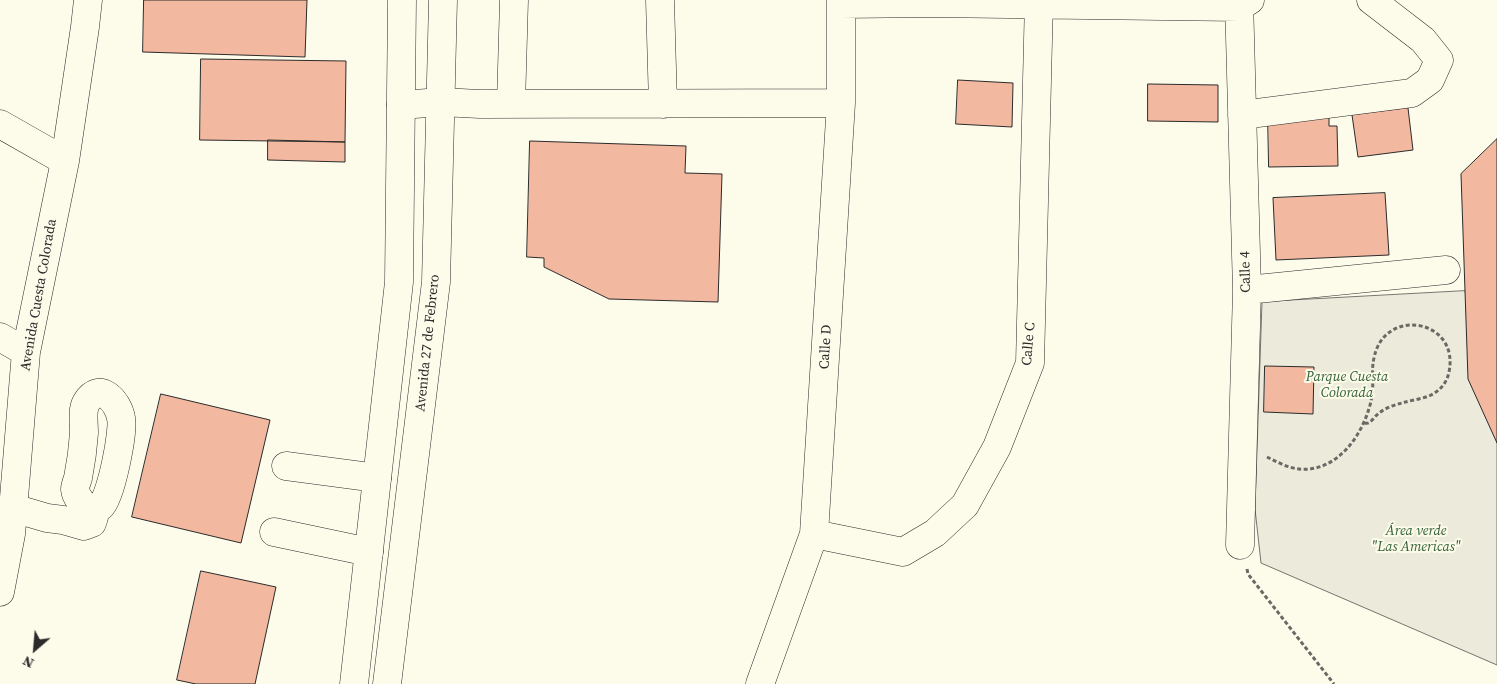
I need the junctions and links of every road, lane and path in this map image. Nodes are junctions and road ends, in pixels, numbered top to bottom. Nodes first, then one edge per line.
1 (88, 0) edge
2 (402, 0) edge
3 (443, 0) edge
4 (514, 0) edge
5 (660, 0) edge
6 (1371, 0) edge
7 (841, 2) edge
8 (1039, 2) edge
9 (1243, 2) edge
10 (441, 102) junction
11 (841, 103) junction
12 (511, 104) junction
13 (663, 104) junction
14 (401, 106) junction
15 (1242, 115) junction
16 (0, 124) edge
17 (65, 161) junction
18 (1446, 270) dead end
19 (1247, 290) junction
20 (0, 337) edge
21 (26, 352) junction
22 (1363, 423) junction
23 (1243, 443) junction
24 (286, 466) dead end
25 (377, 478) junction
26 (90, 510) dead end
27 (8, 523) edge
28 (274, 532) dead end
29 (814, 534) junction
30 (1240, 545) joint
31 (369, 552) junction
32 (0, 592) edge
33 (354, 684) edge
34 (387, 684) edge
35 (760, 684) edge
36 (1334, 684) edge

1 - 17 street, Avenida Cuesta Colorada
2 - 14 street
3 - 10 street, Avenida 27 de Febrero
4 - 12 street
5 - 13 street
6 - 15 street
7 - 8 street
7 - 11 street, Calle D
8 - 9 street
8 - 29 street, Calle C
9 - 15 street, Calle 4
10 - 12 street
10 - 14 street
10 - 34 street, Avenida 27 de Febrero
11 - 13 street
11 - 29 street, Calle D
12 - 13 street
14 - 25 street
15 - 19 street, Calle 4
16 - 17 street
17 - 21 street, Avenida Cuesta Colorada
18 - 19 street
19 - 23 street, Calle 4
20 - 21 street
21 - 27 street, Avenida Cuesta Colorada
22 - 22 path
22 - 23 path
23 - 30 street, Calle 4
24 - 25 street
25 - 31 street
26 - 27 street
27 - 32 street, Avenida Cuesta Colorada
28 - 31 street
29 - 35 street, Calle D
30 - 36 path
31 - 33 street

